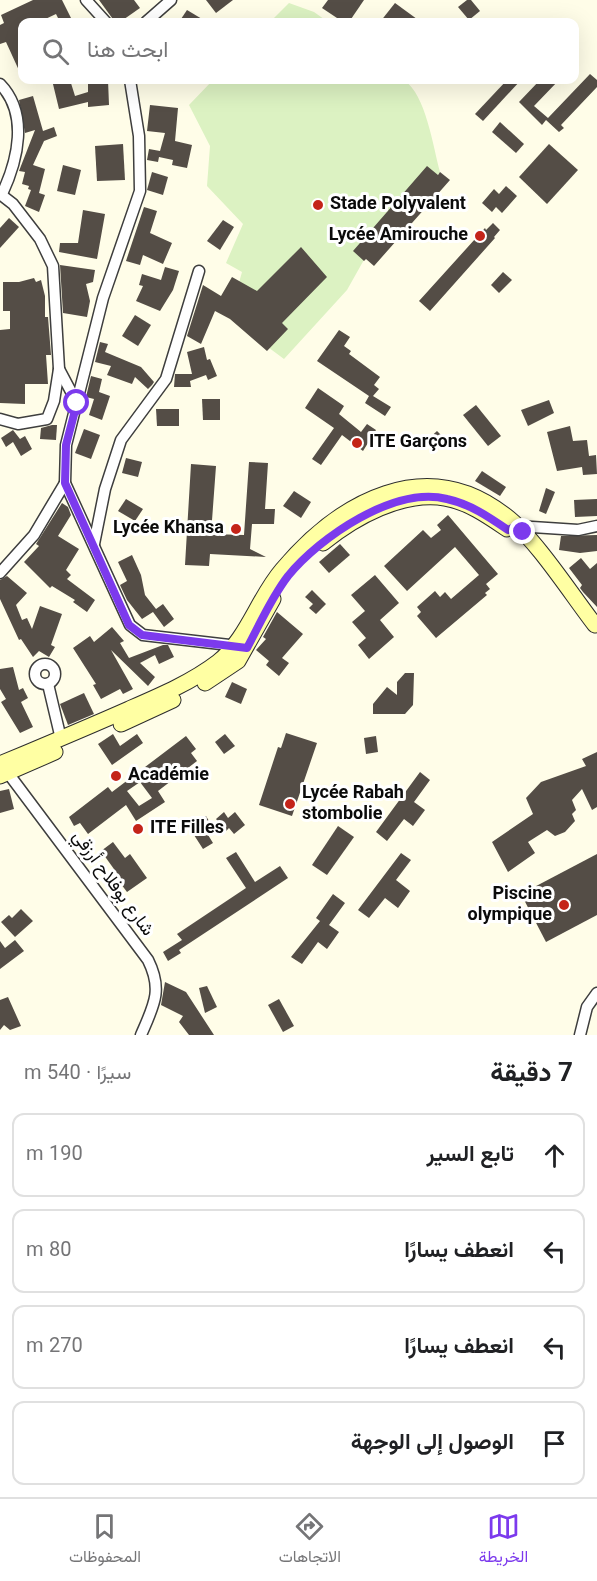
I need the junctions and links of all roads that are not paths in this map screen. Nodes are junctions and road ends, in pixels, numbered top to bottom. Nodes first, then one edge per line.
1 (86, 0) edge
2 (171, 0) edge
3 (102, 18) edge
4 (151, 18) edge
5 (0, 84) edge
6 (131, 84) edge
7 (1, 194) edge
8 (199, 271) dead end
9 (58, 369) junction
10 (77, 403) junction
11 (0, 419) edge
12 (65, 483) junction
13 (597, 526) edge
14 (512, 528) junction
15 (94, 546) junction
16 (0, 573) edge
17 (596, 626) edge
18 (241, 646) junction
19 (48, 684) dead end
20 (61, 739) junction
21 (2, 769) edge
22 (597, 993) edge
23 (141, 1035) edge
24 (580, 1035) edge

1 - 3 street
2 - 4 street
5 - 7 street
6 - 10 street
7 - 9 street
8 - 15 street
9 - 10 street
9 - 11 street
10 - 12 street
12 - 15 street
12 - 16 street
13 - 14 street
14 - 17 main road
14 - 18 main road
15 - 18 street
18 - 20 main road
18 - 21 main road
19 - 20 street
20 - 21 main road
21 - 23 street, شارع بوفلاح أرزقي
22 - 24 street

